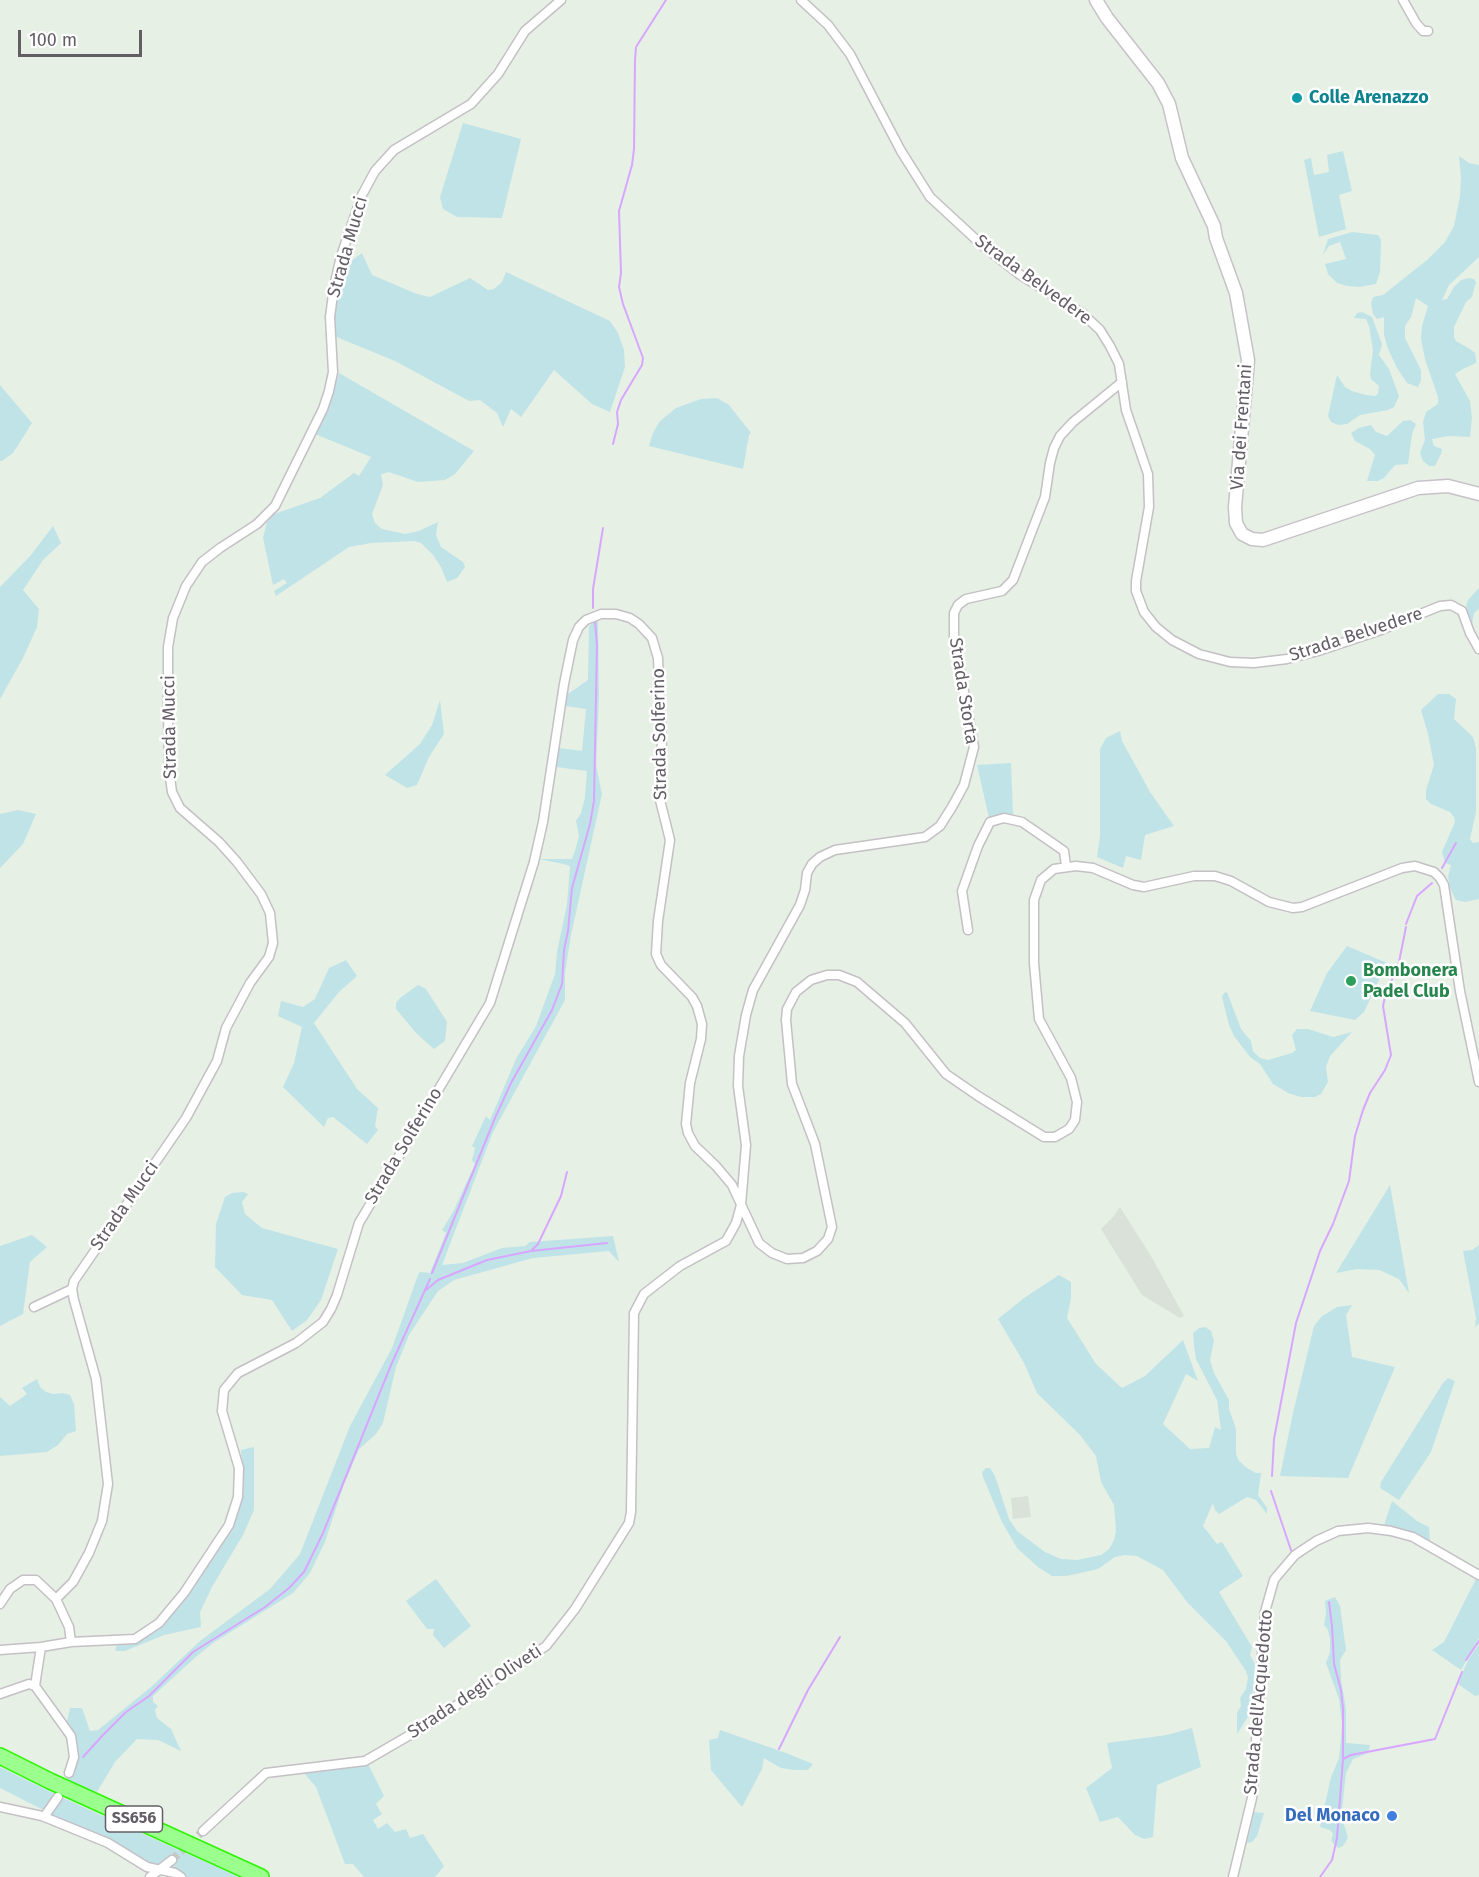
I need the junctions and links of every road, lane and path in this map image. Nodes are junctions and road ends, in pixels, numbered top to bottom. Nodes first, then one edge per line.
1 (561, 0) edge
2 (801, 0) edge
3 (1096, 0) edge
4 (1403, 0) edge
5 (1428, 31) dead end
6 (1122, 382) junction
7 (1479, 494) edge
8 (1479, 649) edge
9 (1066, 866) junction
10 (968, 930) dead end
11 (1479, 1082) edge
12 (741, 1205) junction
13 (72, 1288) junction
14 (34, 1307) dead end
15 (1479, 1575) edge
16 (56, 1599) junction
17 (0, 1604) edge
18 (71, 1642) junction
19 (41, 1647) junction
20 (0, 1650) edge
21 (35, 1686) junction
22 (0, 1694) edge
23 (0, 1756) edge
24 (69, 1773) dead end
25 (58, 1797) dead end
26 (0, 1807) edge
27 (44, 1818) junction
28 (203, 1831) tunnel mouth
29 (172, 1860) tunnel mouth
30 (160, 1870) junction
31 (150, 1877) edge
32 (181, 1877) edge
33 (261, 1877) edge
34 (1233, 1877) edge

1 - 13 street, Strada Mucci
2 - 6 street, Strada Belvedere
3 - 7 main road, Via dei Frentani
4 - 5 street
6 - 8 street, Strada Belvedere
6 - 12 street, Strada Storta
9 - 10 street
9 - 11 street
9 - 12 street, Strada Solferino
12 - 18 street, Strada Solferino
12 - 28 street, Strada degli Oliveti
13 - 14 street
13 - 16 street
15 - 34 street, Strada dell'Acquedotto
16 - 17 street
16 - 18 street
18 - 19 street, Strada Solferino
19 - 20 street, Strada Solferino
19 - 21 street
21 - 22 street
21 - 24 street
23 - 33 highway, SS656
25 - 27 street
26 - 27 street
27 - 30 street
29 - 30 street
30 - 31 street
30 - 32 street

